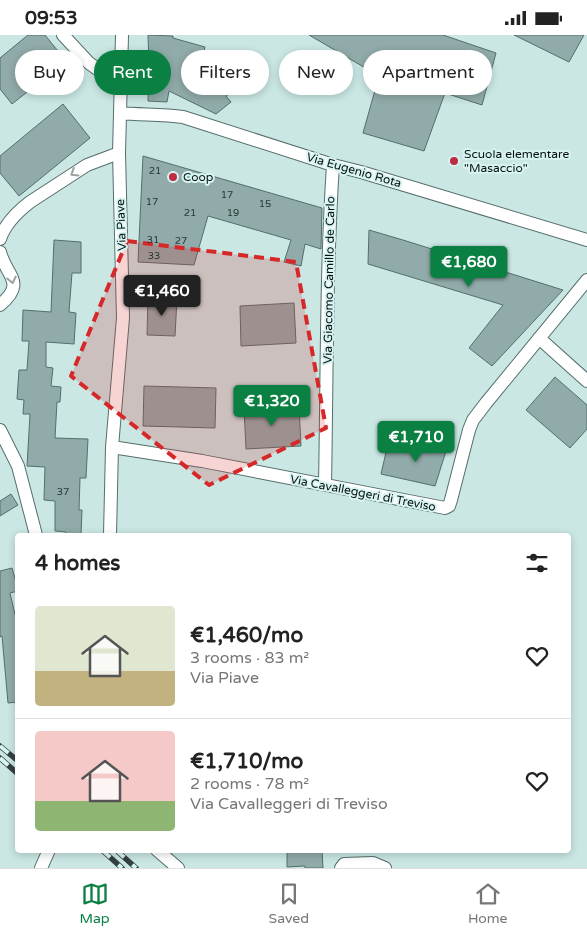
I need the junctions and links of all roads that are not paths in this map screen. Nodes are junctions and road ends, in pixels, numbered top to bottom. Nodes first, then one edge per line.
1 (63, 35) edge
2 (122, 35) edge
3 (122, 50) edge
4 (94, 67) edge
5 (120, 95) edge
6 (120, 113) junction
7 (119, 153) junction
8 (333, 165) junction
9 (0, 239) edge
10 (587, 239) edge
11 (0, 252) edge
12 (587, 280) edge
13 (0, 305) edge
14 (539, 339) junction
15 (587, 381) edge
16 (0, 430) edge
17 (112, 447) junction
18 (325, 485) junction
19 (35, 533) edge
20 (110, 533) edge
21 (160, 853) edge
22 (178, 868) edge
23 (341, 868) edge
24 (385, 868) edge

1 - 4 street
2 - 3 street, Via Piave
5 - 6 street, Via Piave
6 - 7 street, Via Piave
6 - 8 street, Via Eugenio Rota
7 -> 9 street
7 - 17 street, Via Piave
8 - 10 street, Via Eugenio Rota
8 - 18 street, Via Giacomo Camillo de Carlo
11 -> 13 street
12 - 14 street
14 - 15 street
14 - 18 street, Via Cavalleggeri di Treviso
16 - 19 street
17 - 18 street, Via Cavalleggeri di Treviso
17 - 20 street, Via Piave
21 - 22 street
23 - 24 street

